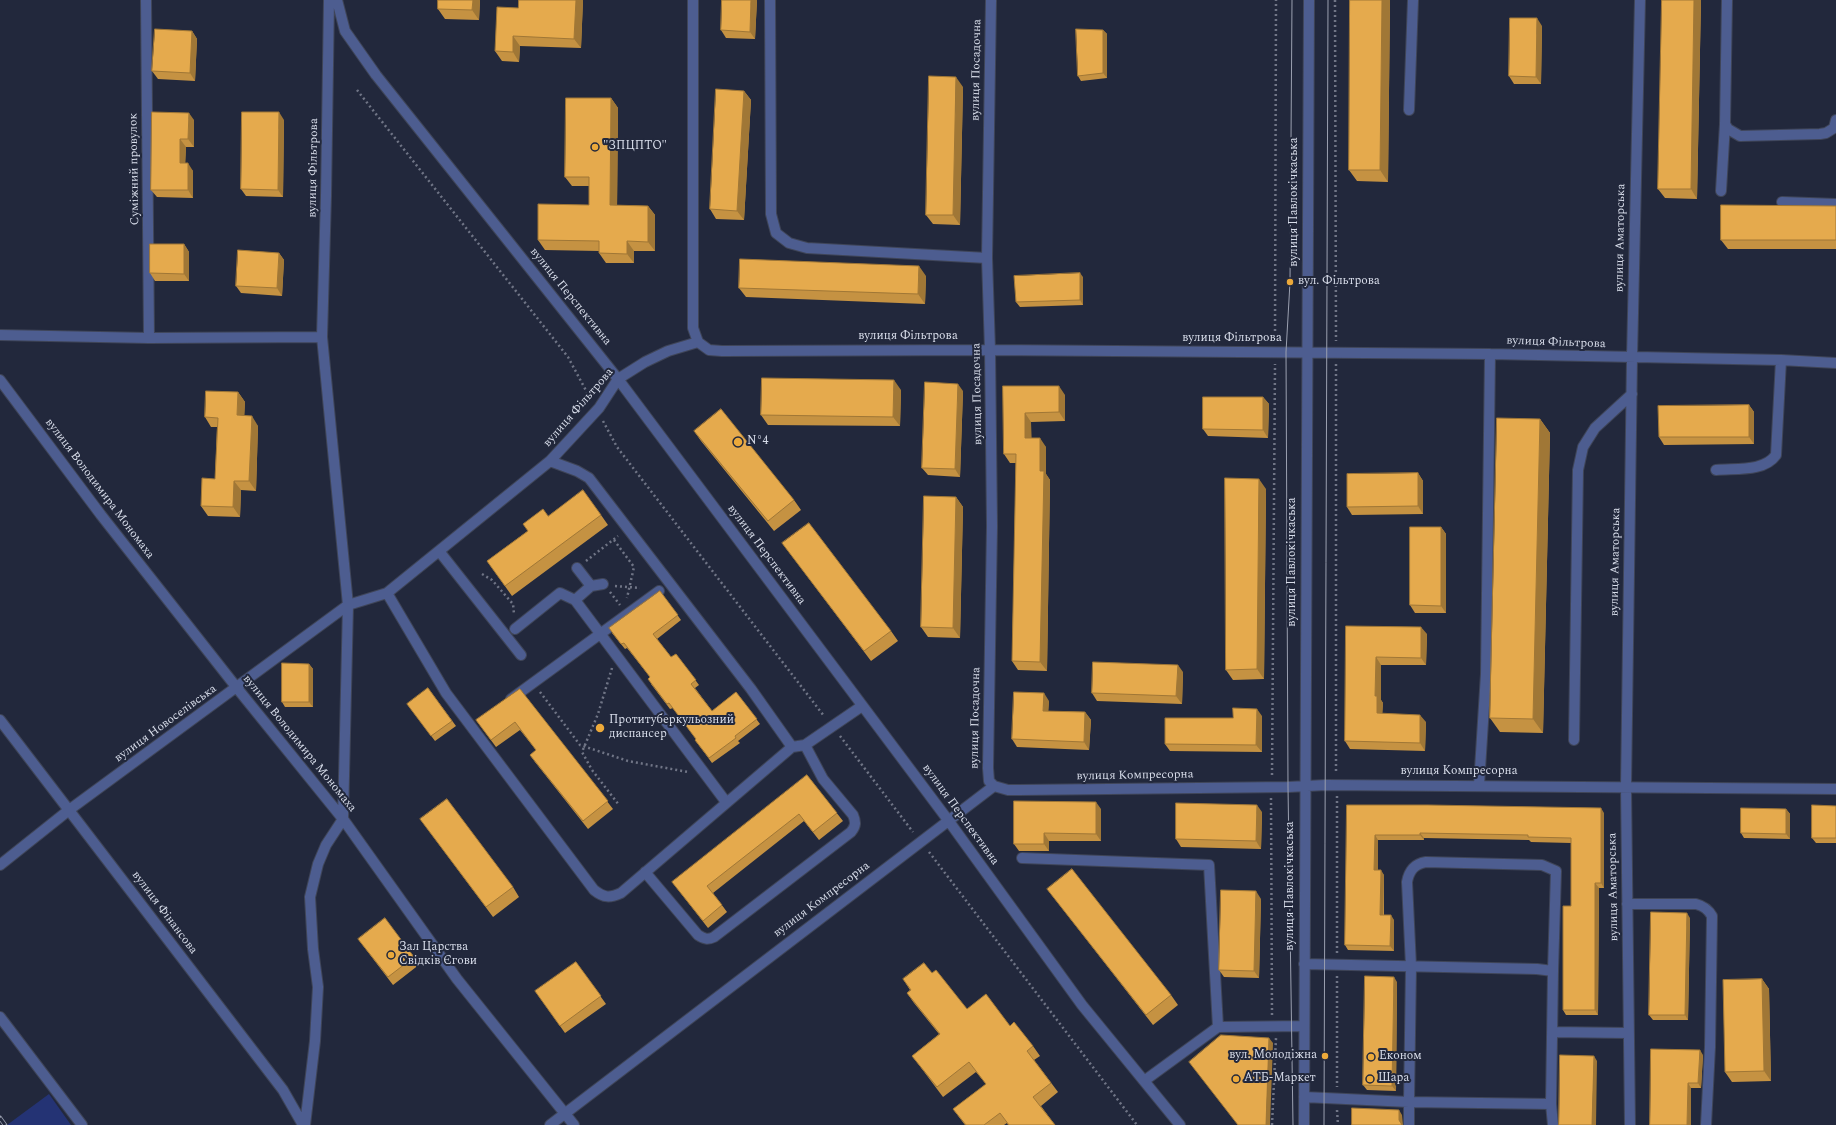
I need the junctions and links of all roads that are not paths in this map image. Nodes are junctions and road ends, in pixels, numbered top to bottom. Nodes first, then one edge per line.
1 (146, 0) edge
2 (329, 0) edge
3 (337, 0) edge
4 (693, 0) edge
5 (770, 0) edge
6 (991, 0) edge
7 (1309, 0) edge
8 (1413, 0) edge
9 (1640, 0) edge
10 (1727, 0) edge
11 (1409, 110) dead end
12 (1836, 120) edge
13 (1725, 124) junction
14 (1721, 191) dead end
15 (1782, 202) dead end
16 (1836, 204) edge
17 (987, 258) junction
18 (0, 335) edge
19 (322, 337) junction
20 (149, 338) junction
21 (698, 342) junction
22 (990, 350) junction
23 (1308, 352) junction
24 (1490, 354) junction
25 (1632, 358) junction
26 (1781, 360) junction
27 (1836, 363) edge
28 (618, 379) junction
29 (0, 380) edge
30 (1632, 394) junction
31 (550, 461) junction
32 (1716, 470) dead end
33 (439, 551) junction
34 (577, 568) road end
35 (603, 584) road end
36 (591, 586) junction
37 (659, 590) edge
38 (387, 593) junction
39 (575, 600) junction
40 (348, 605) junction
41 (515, 629) dead end
42 (600, 634) junction
43 (521, 655) dead end
44 (237, 688) junction
45 (502, 705) edge
46 (862, 706) junction
47 (0, 720) edge
48 (1574, 740) dead end
49 (805, 745) junction
50 (792, 747) junction
51 (1305, 785) junction
52 (1479, 785) junction
53 (994, 786) junction
54 (1626, 787) junction
55 (1836, 789) edge
56 (726, 802) junction
57 (69, 810) junction
58 (343, 819) junction
59 (948, 820) junction
60 (1022, 858) dead end
61 (0, 865) edge
62 (645, 872) junction
63 (1628, 904) junction
64 (1304, 964) junction
65 (1411, 966) junction
66 (1553, 971) junction
67 (0, 1017) edge
68 (1304, 1026) junction
69 (1218, 1027) junction
70 (1552, 1032) junction
71 (1628, 1034) junction
72 (1144, 1081) junction
73 (1304, 1097) junction
74 (1409, 1102) junction
75 (1551, 1104) junction
76 (565, 1113) junction
77 (82, 1125) edge
78 (304, 1125) edge
79 (550, 1125) edge
80 (574, 1125) edge
81 (1180, 1125) edge
82 (1304, 1125) edge
83 (1409, 1125) edge
84 (1553, 1125) edge
85 (1630, 1125) edge
86 (1706, 1125) edge

1 - 20 street, Суміжний провулок
2 - 19 street, вулиця Фільтрова
3 - 28 street, вулиця Перспективна
4 - 21 street
5 - 17 street
6 - 17 street, вулиця Посадочна
7 - 23 street, вулиця Павлокічкаська
8 - 11 street
9 - 25 street, вулиця Аматорська
10 - 13 street
12 - 13 street
13 - 14 street
15 - 16 street
17 - 22 street, вулиця Посадочна
18 - 20 street
19 - 20 street
19 - 40 street, вулиця Фільтрова
21 - 22 street, вулиця Фільтрова
21 - 28 street, вулиця Фільтрова
22 - 23 street, вулиця Фільтрова
22 - 53 street, вулиця Посадочна
23 - 24 street, вулиця Фільтрова
23 - 51 street, вулиця Павлокічкаська
24 - 25 street, вулиця Фільтрова
24 - 52 street
25 - 26 street, вулиця Фільтрова
25 - 30 street, вулиця Аматорська
26 - 27 street, вулиця Фільтрова
26 - 32 street
28 - 31 street, вулиця Фільтрова
28 - 46 street, вулиця Перспективна
29 - 44 street, вулиця Володимира Мономаха
30 - 48 street
30 - 54 street, вулиця Аматорська
31 - 33 street, вулиця Фільтрова
31 - 50 street
33 - 38 street, вулиця Фільтрова
33 - 43 street
34 - 36 street
35 - 36 street
36 - 39 street
37 - 42 street
38 - 40 street, вулиця Фільтрова
38 - 62 street
39 - 41 street
39 - 42 street
40 - 44 street, вулиця Новоселівська
40 - 58 street
42 - 45 street
42 - 56 street
44 - 57 street, вулиця Новоселівська
44 - 58 street, вулиця Володимира Мономаха
46 - 49 street
46 - 59 street, вулиця Перспективна
47 - 57 street, вулиця Фінансова
49 - 50 street
49 - 62 street
50 - 56 street
51 - 52 street, вулиця Компресорна
51 - 53 street, вулиця Компресорна
51 - 64 street, вулиця Павлокічкаська
52 - 54 street, вулиця Компресорна
53 - 59 street, вулиця Компресорна
54 - 55 street, вулиця Компресорна
54 - 63 street, вулиця Аматорська
56 - 62 street
57 - 61 street, вулиця Новоселівська
57 - 78 street, вулиця Фінансова
58 - 76 street, вулиця Володимира Мономаха
58 - 78 street
59 - 72 street, вулиця Перспективна
59 - 76 street, вулиця Компресорна
60 - 69 street
63 - 71 street, вулиця Аматорська
63 - 86 street
64 - 65 street
64 - 68 street, вулиця Павлокічкаська
65 - 66 street
65 - 66 street
65 - 74 street
66 - 70 street
67 - 77 street
68 - 69 street
68 - 73 street, вулиця Павлокічкаська
69 - 72 street
70 - 71 street
70 - 75 street
71 - 85 street, вулиця Аматорська
72 - 81 street, вулиця Перспективна
73 - 74 street
73 - 82 street, вулиця Павлокічкаська
74 - 75 street
74 - 83 street
75 - 84 street
76 - 79 street, вулиця Компресорна
76 - 80 street, вулиця Володимира Мономаха

